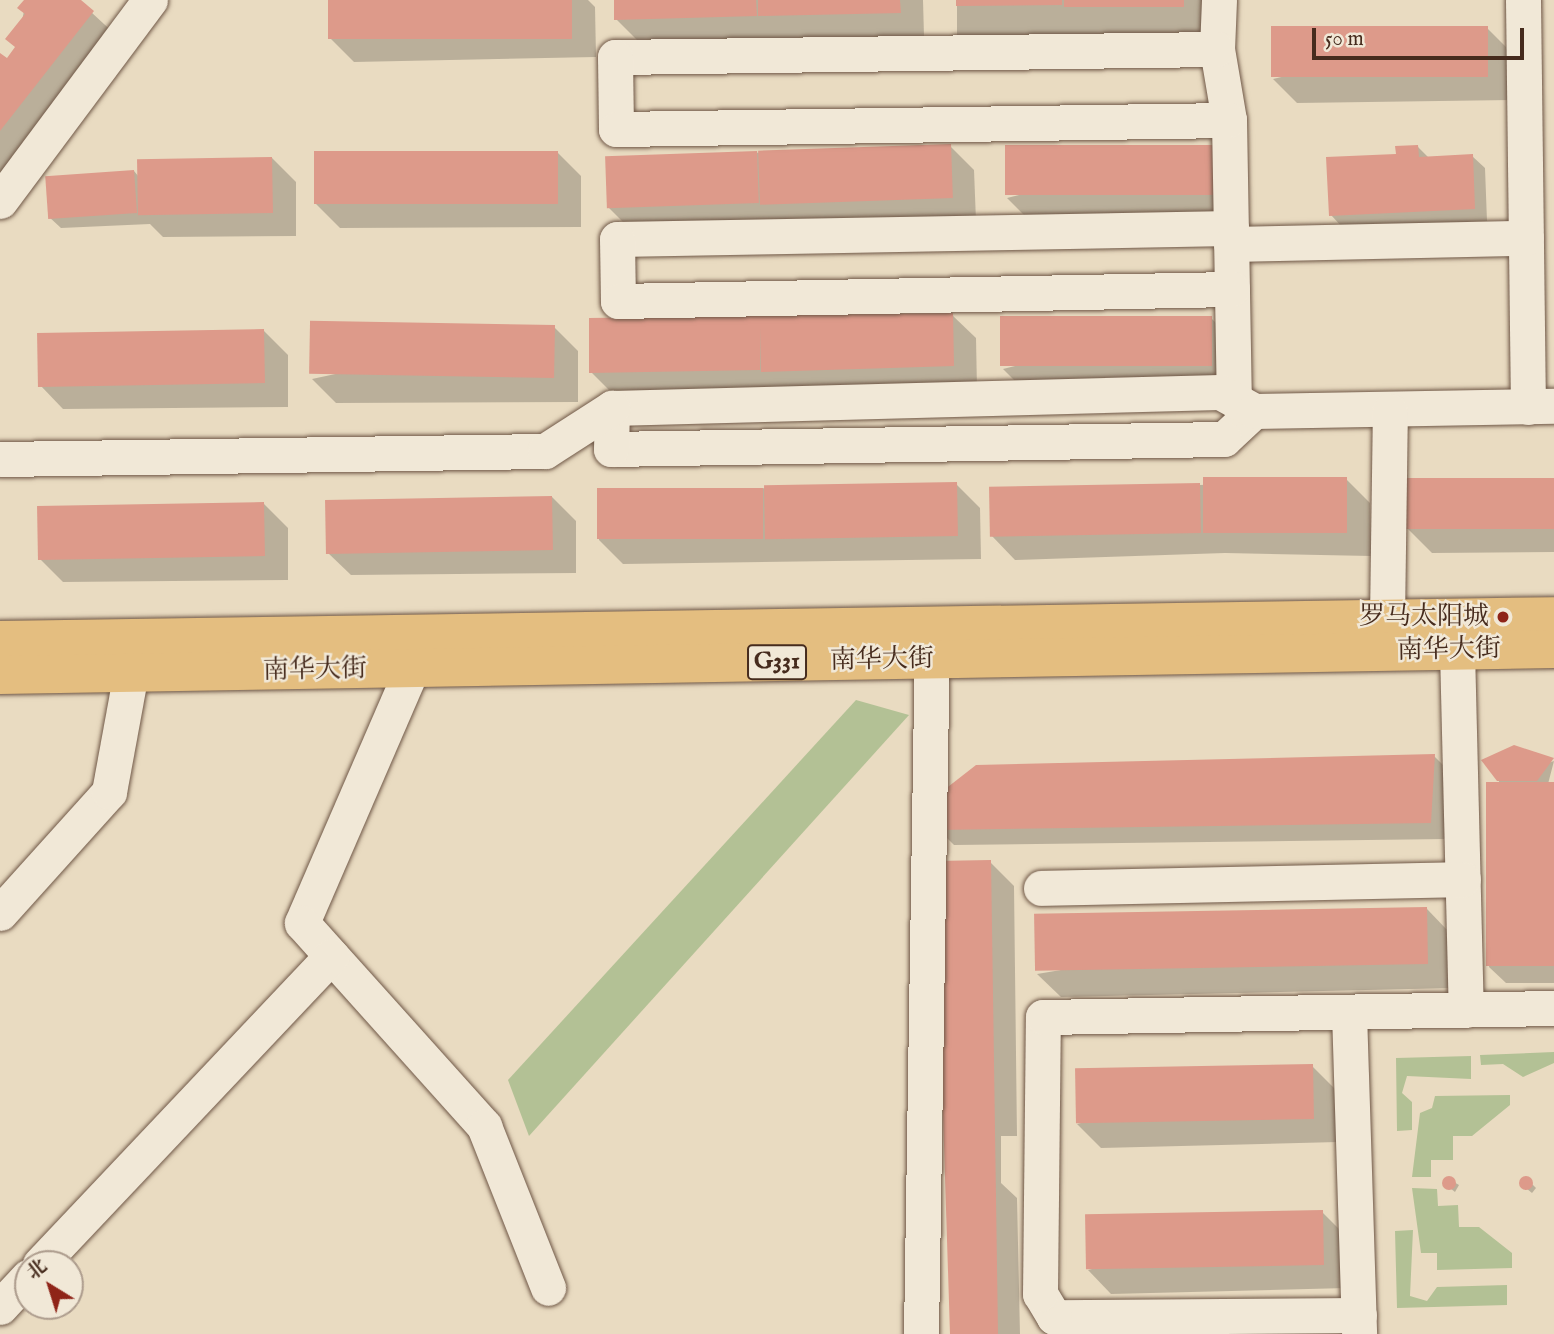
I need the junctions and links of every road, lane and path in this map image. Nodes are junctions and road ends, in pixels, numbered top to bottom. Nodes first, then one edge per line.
1 (149, 0) edge
2 (1219, 0) edge
3 (1523, 0) edge
4 (1217, 49) junction
5 (1539, 84) edge
6 (1229, 120) junction
7 (0, 201) edge
8 (1231, 236) junction
9 (1526, 238) junction
10 (1232, 289) junction
11 (1244, 405) junction
12 (1541, 406) edge
13 (612, 408) junction
14 (1390, 411) junction
15 (0, 459) edge
16 (1554, 616) edge
17 (1387, 619) junction
18 (427, 634) junction
19 (0, 640) edge
20 (932, 642) junction
21 (1554, 649) edge
22 (1458, 650) junction
23 (134, 655) junction
24 (412, 668) junction
25 (0, 675) edge
26 (1463, 879) junction
27 (1041, 888) dead end
28 (0, 913) edge
29 (331, 956) junction
30 (1554, 1008) edge
31 (1466, 1010) junction
32 (1349, 1012) junction
33 (53, 1250) edge
34 (548, 1288) dead end
35 (14, 1292) edge
36 (0, 1307) edge
37 (1359, 1325) edge
38 (921, 1334) edge

1 - 7 street
2 - 4 street
3 - 5 street
4 - 6 street
4 - 6 street
5 - 9 street
6 - 8 street
8 - 9 street
8 - 10 street
8 - 10 street
9 - 12 street
10 - 11 street
11 - 13 street
11 - 13 street
11 - 14 street
12 - 14 street
13 - 15 street
14 - 17 street
16 - 17 highway, 南华大街 / G331
17 - 20 highway, 南华大街 / G331
18 - 20 highway, 南华大街 / G331
18 - 23 highway, 南华大街 / G331
18 - 24 street
19 - 23 highway, 南华大街 / G331
20 - 22 highway, 南华大街 / G331
20 - 24 highway, 南华大街 / G331
20 - 38 street
21 - 22 highway, 南华大街 / G331
22 - 26 street
23 - 24 highway, 南华大街 / G331
23 - 25 highway, 南华大街 / G331
23 - 28 street
24 - 29 street
26 - 27 street
26 - 31 street
29 - 33 street
29 - 34 street
30 - 31 street
31 - 32 street
32 - 37 street
32 - 37 street
35 - 36 street

